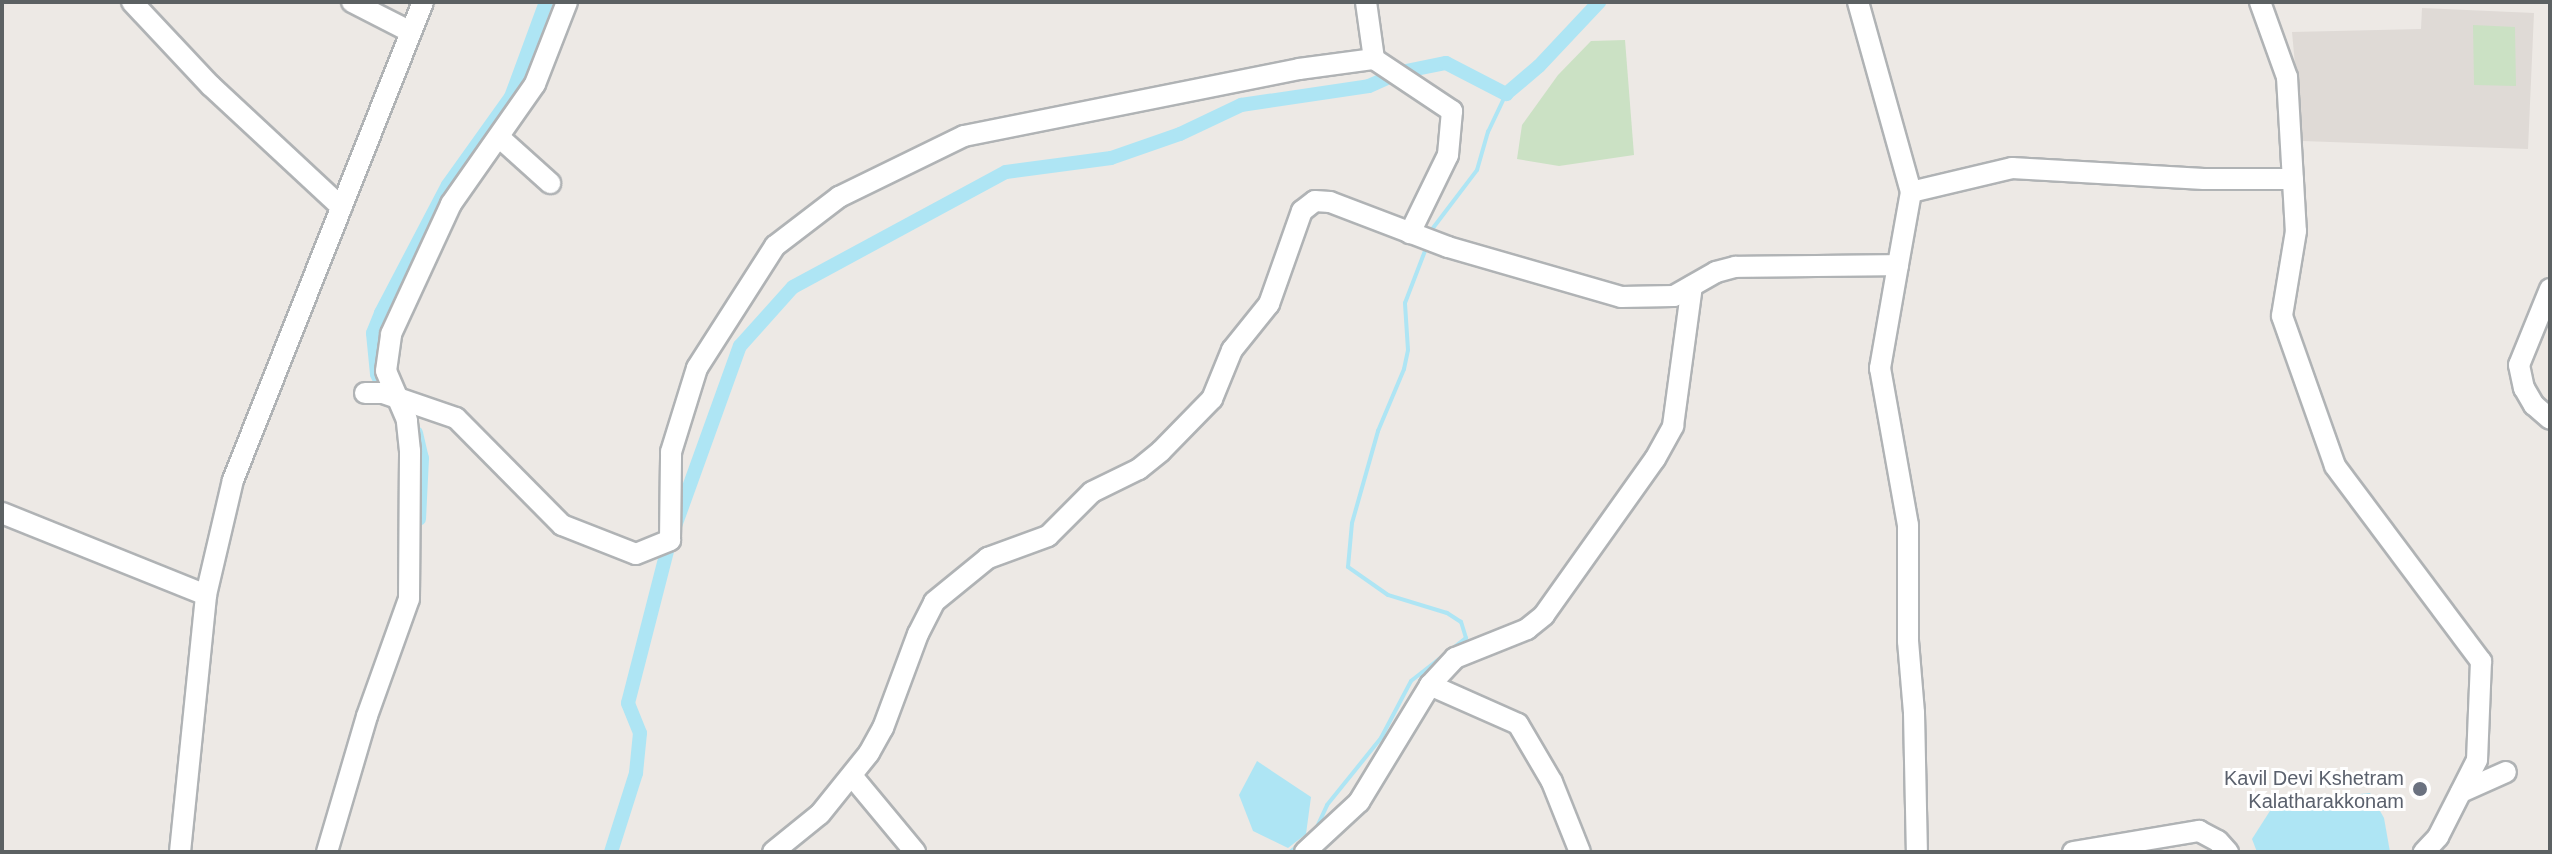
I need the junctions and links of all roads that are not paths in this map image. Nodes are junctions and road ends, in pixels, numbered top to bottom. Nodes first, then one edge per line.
1 (132, 2) edge
2 (352, 2) edge
3 (423, 2) edge
4 (567, 2) edge
5 (1366, 2) edge
6 (1858, 2) edge
7 (2260, 2) edge
8 (411, 32) junction
9 (1374, 59) junction
10 (499, 137) junction
11 (2293, 179) junction
12 (550, 183) dead end
13 (1911, 192) junction
14 (341, 207) junction
15 (1410, 233) junction
16 (1898, 265) junction
17 (1692, 286) junction
18 (2550, 289) edge
19 (365, 393) dead end
20 (398, 398) junction
21 (2550, 419) edge
22 (2, 513) edge
23 (206, 595) junction
24 (1430, 685) junction
25 (2506, 772) dead end
26 (852, 776) junction
27 (2461, 792) junction
28 (180, 852) edge
29 (327, 852) edge
30 (773, 852) edge
31 (915, 852) edge
32 (1305, 852) edge
33 (1580, 852) edge
34 (1917, 852) edge
35 (2073, 852) edge
36 (2228, 852) edge
37 (2424, 852) edge

1 - 14 street
2 - 8 street
3 - 8 street
4 - 10 street
5 - 9 street
6 - 13 street
7 - 11 street
8 - 14 street
9 - 15 street
9 - 20 street
10 - 12 street
10 - 20 street
11 - 13 street
11 - 27 street
13 - 16 street
14 - 23 street
15 - 17 street
15 - 26 street
16 - 17 street
16 - 34 street
17 - 24 street
18 - 21 street
19 - 20 street
20 - 29 street
22 - 23 street
23 - 28 street
24 - 32 street
24 - 33 street
25 - 27 street
26 - 30 street
26 - 31 street
27 - 37 street
35 - 36 street

